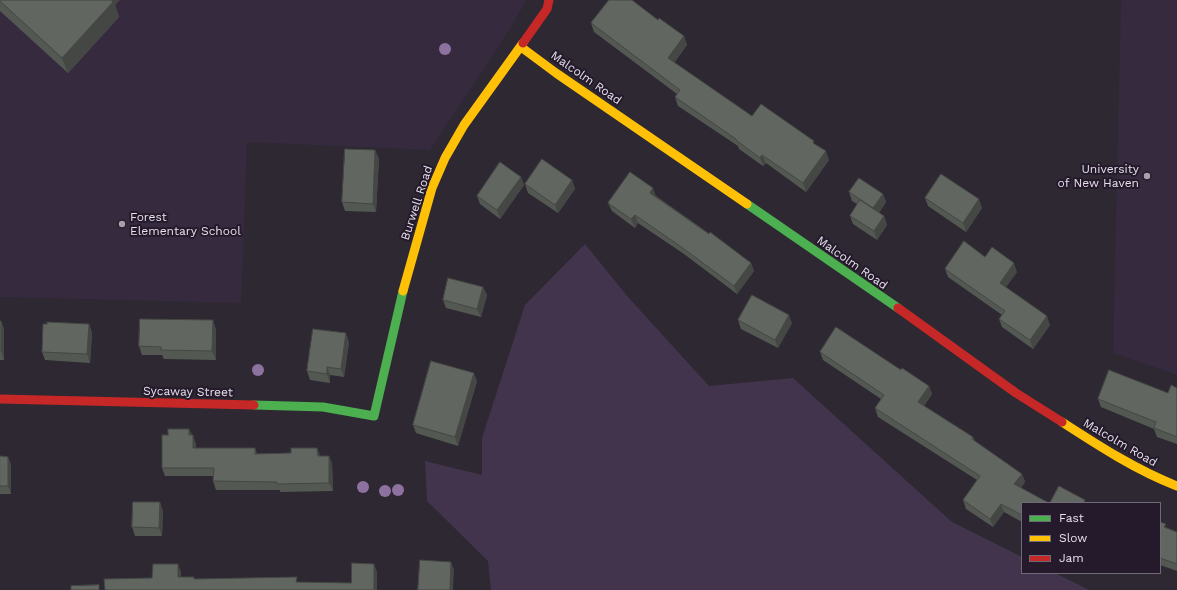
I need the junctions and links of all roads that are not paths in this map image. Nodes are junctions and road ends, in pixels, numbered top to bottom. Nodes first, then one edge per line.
1 (549, 0) edge
2 (521, 46) junction
3 (0, 399) edge
4 (374, 416) joint
5 (1177, 486) edge

1 - 2 street, Burwell Road
2 - 4 street, Burwell Road
2 - 5 street, Malcolm Road
3 - 4 street, Sycaway Street

